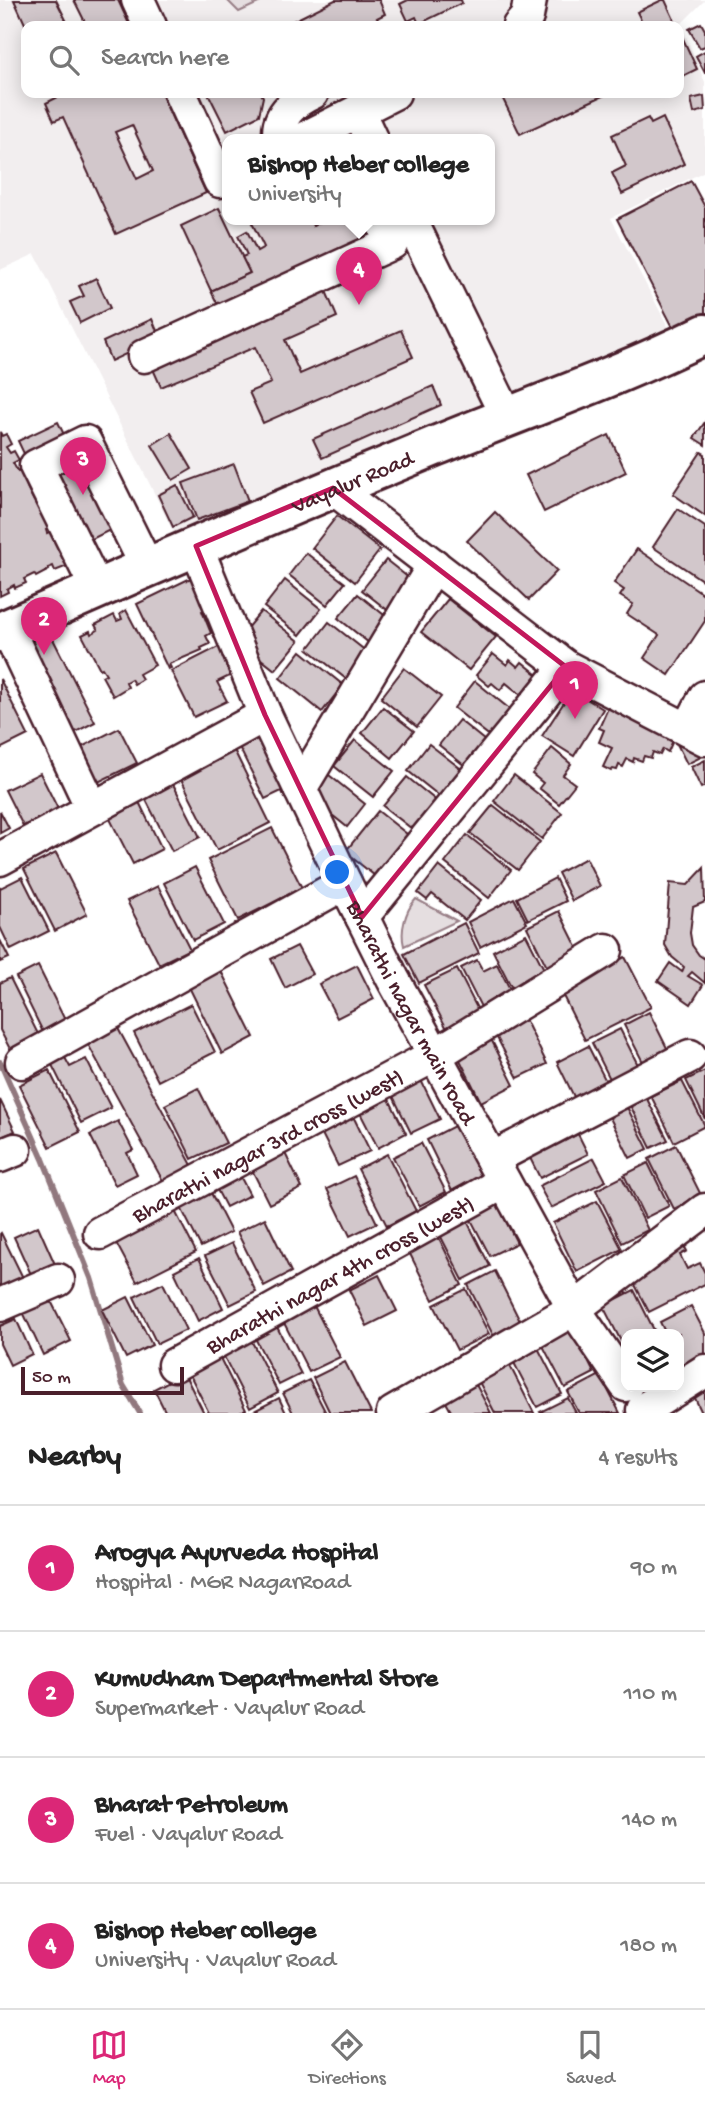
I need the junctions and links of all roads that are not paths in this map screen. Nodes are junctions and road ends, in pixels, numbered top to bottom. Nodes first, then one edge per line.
1 (138, 0) edge
2 (530, 0) edge
3 (148, 21) edge
4 (523, 21) edge
5 (182, 98) edge
6 (304, 98) edge
7 (372, 108) edge
8 (280, 134) edge
9 (314, 134) edge
10 (222, 180) edge
11 (384, 225) edge
12 (413, 225) edge
13 (705, 334) edge
14 (144, 356) dead end
15 (507, 417) junction
16 (333, 488) junction
17 (196, 545) junction
18 (434, 565) junction
19 (147, 567) junction
20 (97, 589) junction
21 (4, 630) edge
22 (566, 667) junction
23 (705, 697) edge
24 (265, 715) junction
25 (697, 735) edge
26 (300, 789) junction
27 (92, 808) junction
28 (0, 859) edge
29 (345, 883) junction
30 (362, 917) junction
31 (606, 950) dead end
32 (435, 1055) junction
33 (690, 1056) dead end
34 (22, 1062) dead end
35 (498, 1171) junction
36 (705, 1210) edge
37 (100, 1233) dead end
38 (58, 1280) dead end
39 (0, 1305) edge
40 (574, 1309) junction
41 (174, 1365) dead end
42 (705, 1371) edge
43 (635, 1399) edge
44 (393, 1413) edge

1 - 3 street
2 - 4 street
5 - 10 street
6 - 8 street
7 - 9 street
11 - 14 street
12 - 15 street
13 - 15 main road, Vayalur Road
15 - 16 main road, Vayalur Road
16 - 17 main road, Vayalur Road
16 - 18 street
17 - 19 main road, Vayalur Road
17 - 24 street, Bharathi nagar main road
18 - 22 street
18 - 26 street
19 - 20 main road, Vayalur Road
19 - 20 street
20 - 21 main road, Vayalur Road
21 - 27 street
22 - 25 street
22 - 30 street
23 - 25 street
24 - 26 street, Bharathi nagar main road
24 - 27 street
26 - 29 street, Bharathi nagar main road
27 - 28 street
29 - 30 street, Bharathi nagar main road
29 - 34 street
30 - 32 street, Bharathi nagar main road
31 - 32 street, Bharathi nagar 3rd cross (west)
32 - 35 street, Bharathi nagar main road
32 - 37 street, Bharathi nagar 3rd cross (west)
33 - 35 street, Bharathi nagar 4th cross (west)
35 - 40 street, Bharathi nagar main road
35 - 41 street, Bharathi nagar 4th cross (west)
36 - 40 street
38 - 39 street
40 - 43 street, Bharathi nagar main road
40 - 44 street
42 - 43 street

